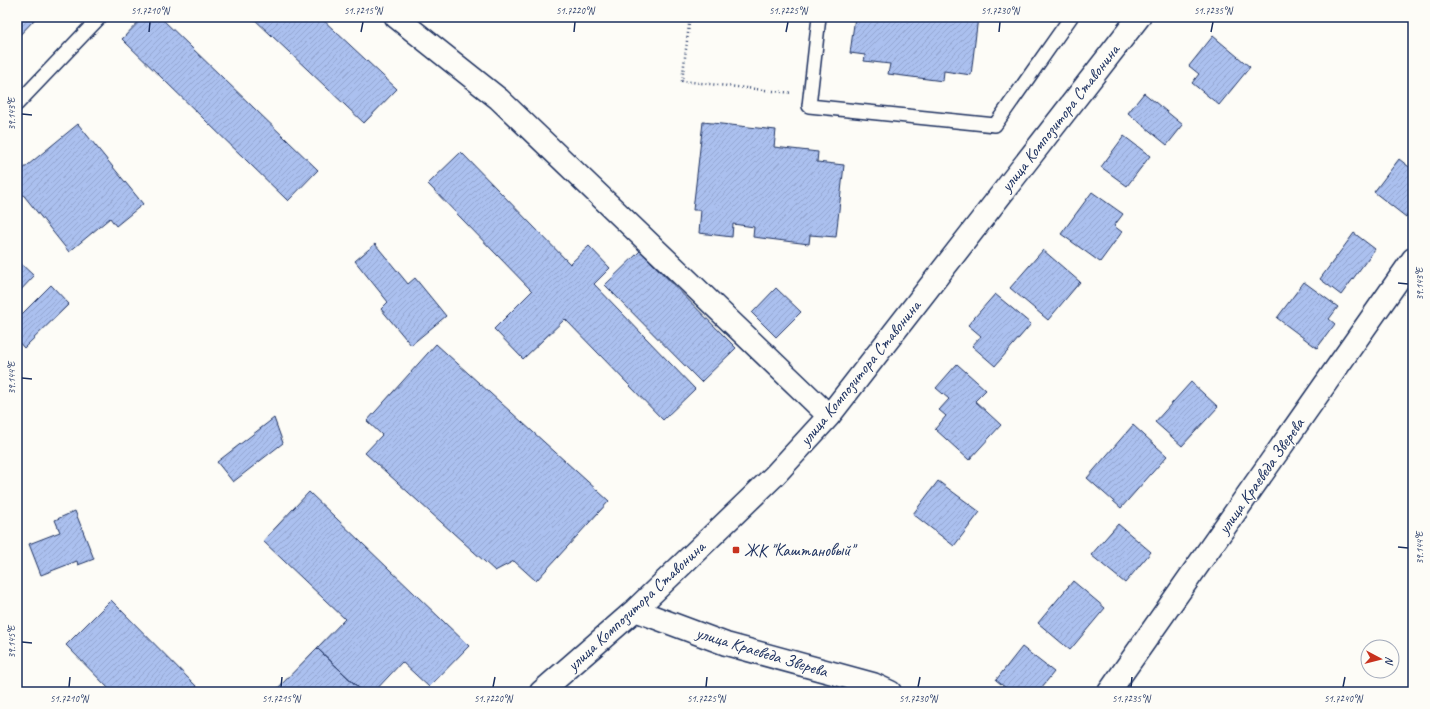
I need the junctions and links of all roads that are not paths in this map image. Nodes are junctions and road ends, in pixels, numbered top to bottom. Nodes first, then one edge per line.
1 (100, 17) edge
2 (396, 17) edge
3 (819, 17) edge
4 (1071, 17) edge
5 (1139, 17) edge
6 (17, 104) edge
7 (1413, 259) edge
8 (829, 416) junction
9 (635, 610) junction
10 (541, 692) edge
11 (890, 692) edge
12 (1109, 692) edge

1 - 6 lane
2 - 8 street
3 - 4 lane
5 - 8 street, улица Композитора Ставонина
7 - 12 street, улица Краеведа Зверева
8 - 9 street, улица Композитора Ставонина
9 - 10 street, улица Композитора Ставонина
9 - 11 street, улица Краеведа Зверева

